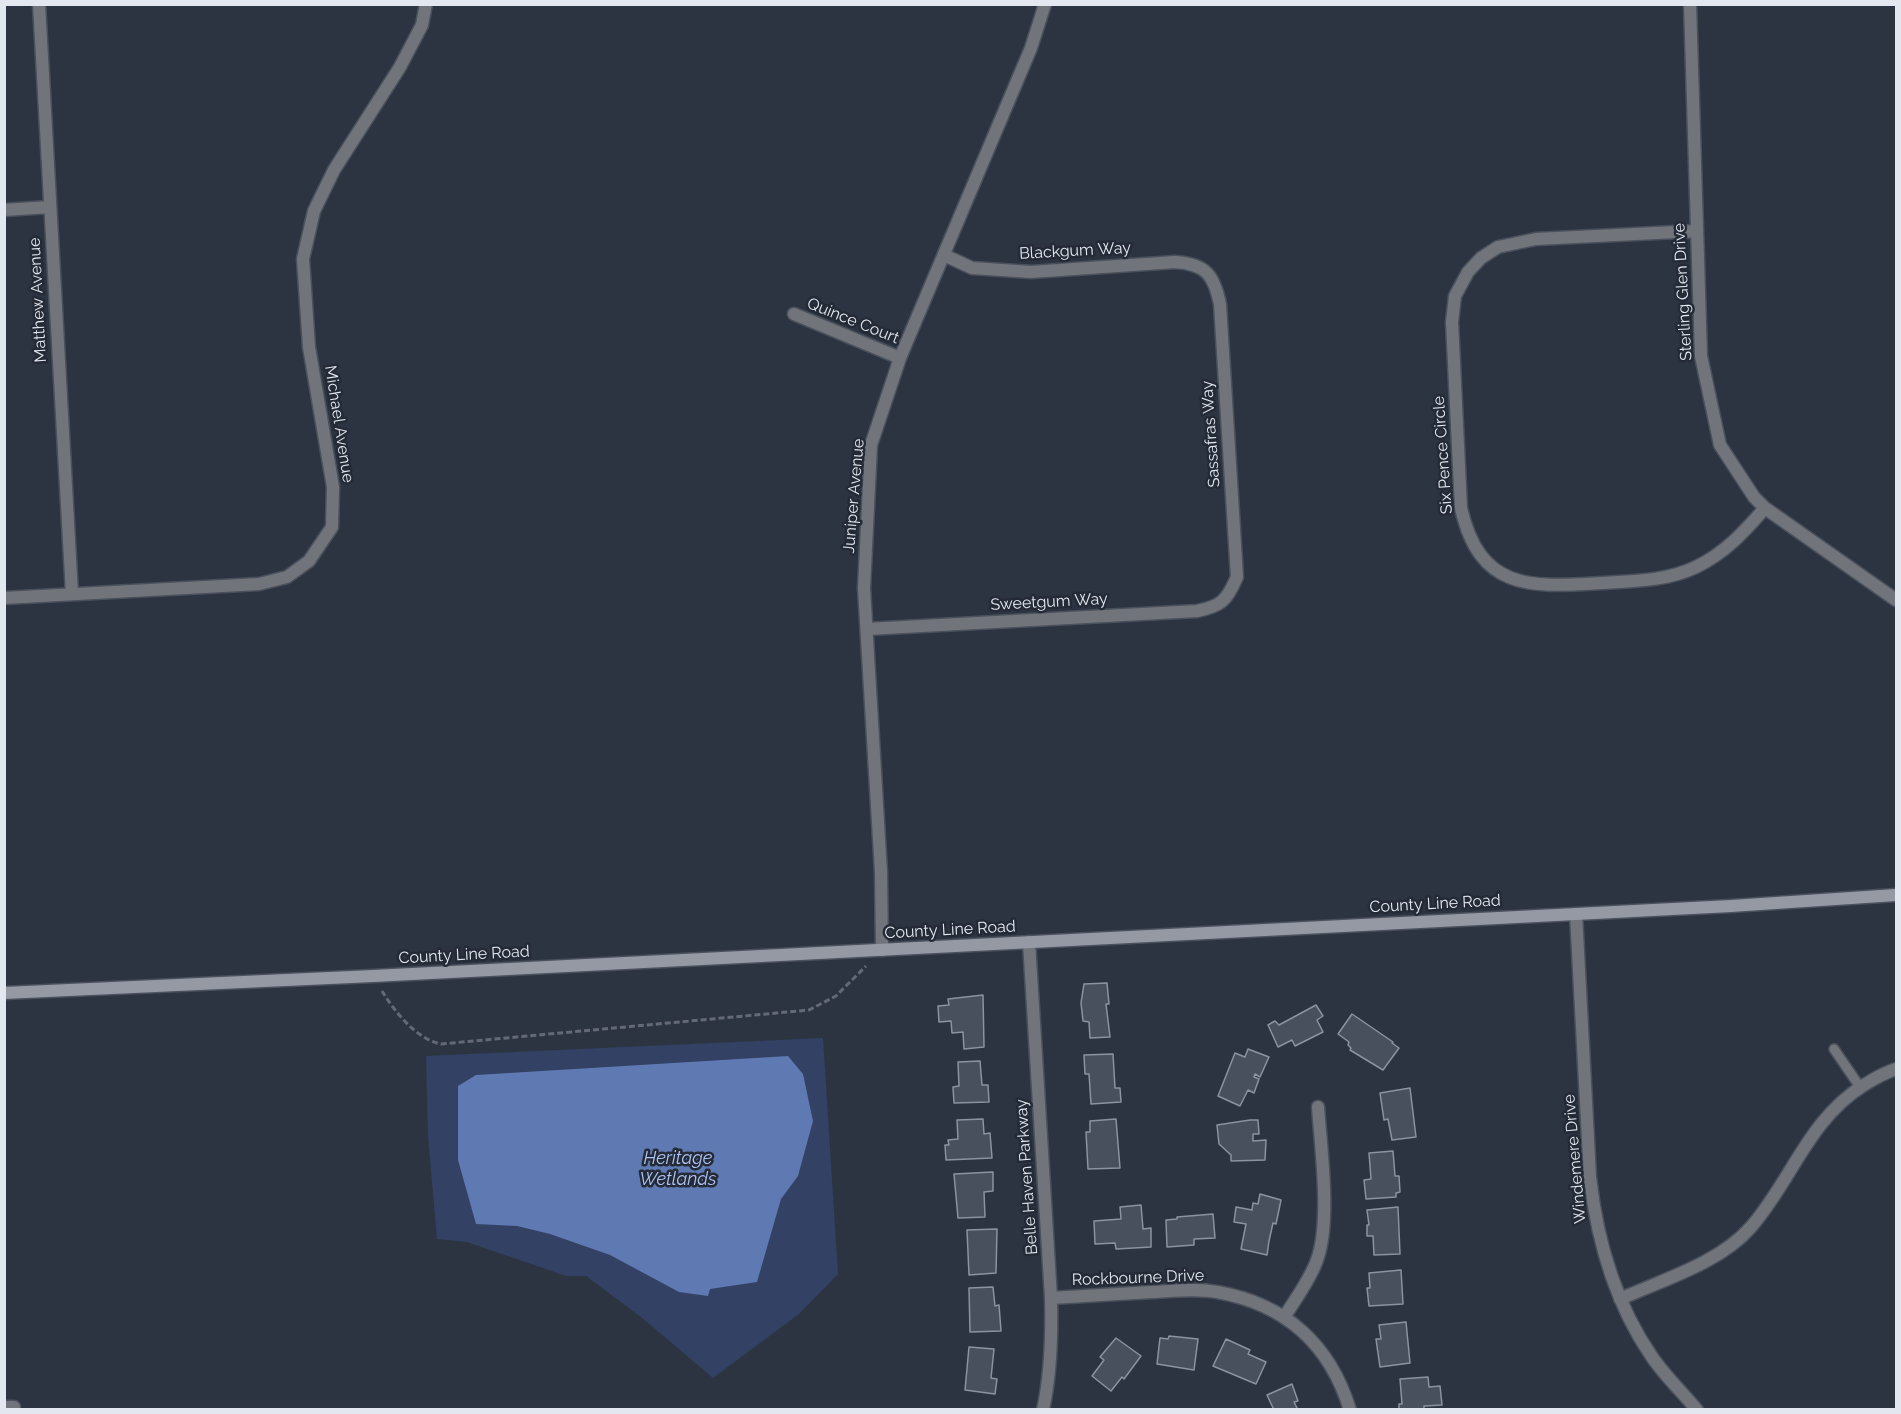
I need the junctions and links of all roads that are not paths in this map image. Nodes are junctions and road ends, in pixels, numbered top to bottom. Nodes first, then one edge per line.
1 (39, 4) edge
2 (426, 4) edge
3 (1045, 4) edge
4 (1690, 4) edge
5 (49, 207) junction
6 (4, 210) edge
7 (1696, 231) junction
8 (944, 255) junction
9 (1208, 272) joint
10 (794, 314) dead end
11 (900, 358) junction
12 (1765, 508) junction
13 (72, 594) junction
14 (1229, 596) joint
15 (4, 598) edge
16 (1896, 600) edge
17 (867, 630) junction
18 (1896, 895) edge
19 (1576, 914) junction
20 (1029, 942) junction
21 (882, 950) junction
22 (4, 993) edge
23 (1834, 1049) dead end
24 (1896, 1069) edge
25 (1860, 1088) junction
26 (1318, 1107) dead end
27 (1051, 1298) junction
28 (1620, 1299) junction
29 (1284, 1316) junction
30 (1043, 1410) edge
31 (1350, 1410) edge
32 (1698, 1410) edge

1 - 5 street, Matthew Avenue
2 - 13 street, Michael Avenue
3 - 8 street, Juniper Avenue
4 - 7 street, Sterling Glen Drive
5 - 6 street
5 - 13 street, Matthew Avenue
7 - 12 street, Sterling Glen Drive
7 - 12 street, Six Pence Circle
8 - 9 street, Blackgum Way
8 - 11 street, Juniper Avenue
9 - 14 street, Sassafras Way
10 - 11 street, Quince Court
11 - 17 street, Juniper Avenue
12 - 16 street, Sterling Glen Drive
13 - 15 street, Michael Avenue
14 - 17 street, Sweetgum Way
17 - 21 street, Juniper Avenue
18 - 19 main road, County Line Road
19 - 20 main road, County Line Road
19 - 28 street, Windemere Drive
20 - 21 main road, County Line Road
20 - 27 street, Belle Haven Parkway
21 - 22 main road, County Line Road
23 - 25 lane
24 - 25 street
25 - 28 street
26 - 29 street
27 - 29 street, Rockbourne Drive
27 - 30 street, Belle Haven Parkway
28 - 32 street, Windemere Drive
29 - 31 street, Rockbourne Drive

